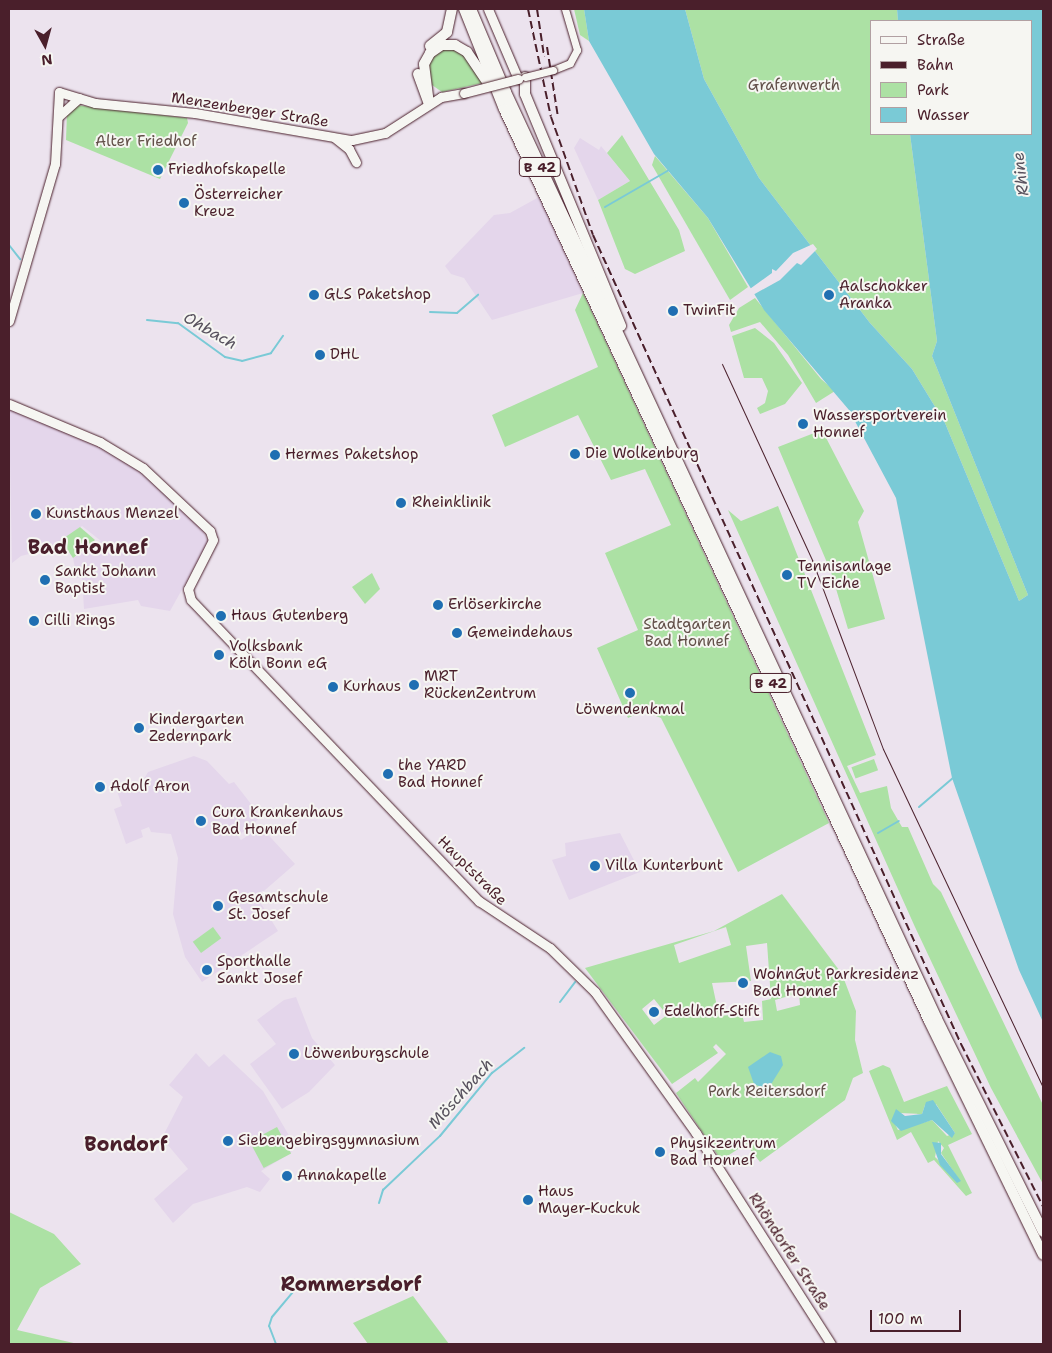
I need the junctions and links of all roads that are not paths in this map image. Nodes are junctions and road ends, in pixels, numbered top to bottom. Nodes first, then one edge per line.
1 (452, 9) edge
2 (464, 9) edge
3 (472, 9) edge
4 (488, 9) edge
5 (565, 9) edge
6 (521, 78) junction
7 (430, 89) junction
8 (464, 93) junction
9 (441, 97) junction
10 (79, 98) junction
11 (429, 104) junction
12 (504, 109) junction
13 (58, 116) junction
14 (332, 137) junction
15 (356, 162) dead end
16 (9, 322) edge
17 (638, 376) junction
18 (9, 404) edge
19 (724, 1176) joint
20 (1043, 1232) edge
21 (1043, 1254) edge
22 (831, 1344) edge

1 - 11 highway
2 - 12 highway, B 42
3 - 17 highway, B 42
4 - 6 main road
5 - 6 street, bridge
6 - 8 main road, Menzenberger Straße, bridge
6 - 17 highway
7 - 9 highway
7 - 11 highway
7 - 12 highway
8 - 9 main road, Menzenberger Straße
8 - 11 main road, Menzenberger Straße
9 - 11 main road, Menzenberger Straße
10 - 13 main road
10 - 13 main road, Menzenberger Straße
10 - 14 main road, Menzenberger Straße
11 - 14 main road, Menzenberger Straße
12 - 21 highway, B 42
13 - 16 main road
14 - 15 main road
17 - 20 highway, B 42
18 - 19 main road, Hauptstraße
19 - 22 main road, Rhöndorfer Straße

